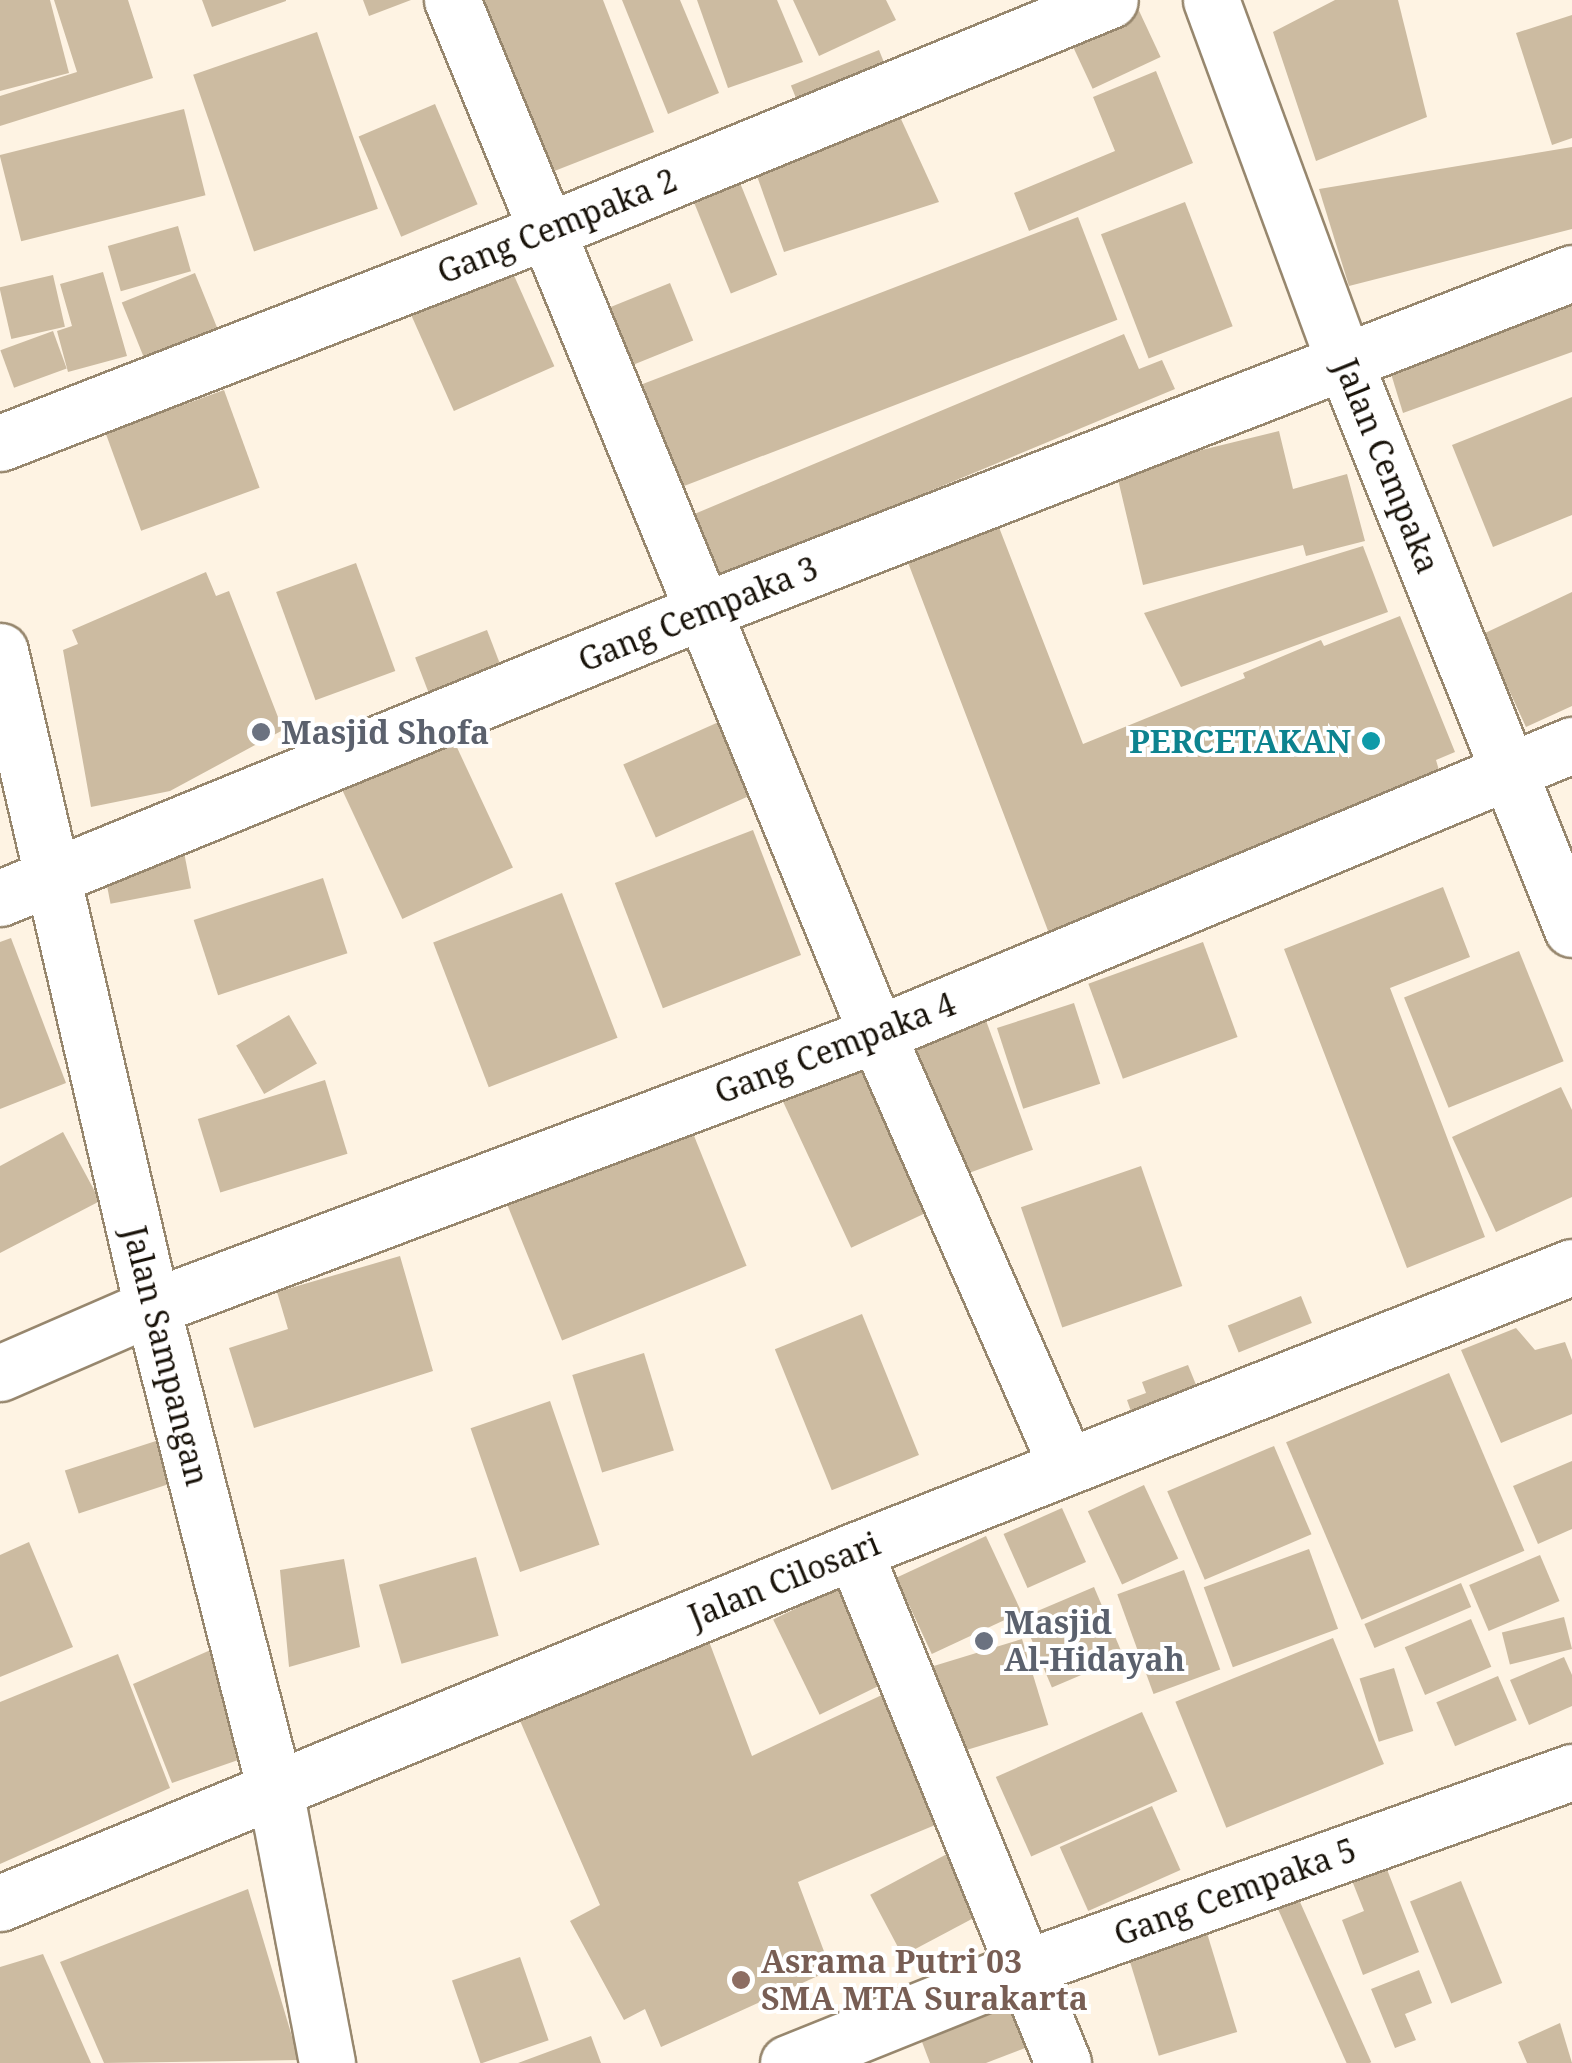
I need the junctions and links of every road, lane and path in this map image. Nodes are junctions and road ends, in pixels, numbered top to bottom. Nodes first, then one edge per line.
1 (452, 0) edge
2 (1110, 0) edge
3 (1211, 0) edge
4 (549, 230) junction
5 (1572, 274) edge
6 (1344, 361) junction
7 (0, 443) edge
8 (705, 610) junction
9 (0, 651) edge
10 (1572, 745) edge
11 (1511, 771) junction
12 (55, 874) junction
13 (0, 898) edge
14 (1572, 929) edge
15 (877, 1034) junction
16 (1572, 1267) edge
17 (152, 1306) junction
18 (0, 1373) edge
19 (1067, 1466) junction
20 (854, 1551) junction
21 (1572, 1772) edge
22 (275, 1790) junction
23 (0, 1903) edge
24 (1026, 1966) junction
25 (327, 2063) edge
26 (788, 2063) edge
27 (1062, 2063) edge

1 - 4 street
2 - 4 street, Gang Cempaka 2
3 - 6 street, Jalan Cempaka
4 - 7 street, Gang Cempaka 2
4 - 8 street
5 - 6 street, Gang Cempaka 3
6 - 8 street, Gang Cempaka 3
6 - 11 street, Jalan Cempaka
8 - 12 street, Gang Cempaka 3
8 - 15 street
9 - 12 street, Jalan Sampangan
10 - 11 street, Gang Cempaka 4
11 - 14 street, Jalan Cempaka
11 - 15 street, Gang Cempaka 4
12 - 13 street, Gang Cempaka 3
12 - 17 street, Jalan Sampangan
15 - 17 street, Gang Cempaka 4
15 - 19 street
16 - 19 street, Jalan Cilosari
17 - 18 street, Gang Cempaka 4
17 - 22 street, Jalan Sampangan
19 - 20 street, Jalan Cilosari
20 - 22 street, Jalan Cilosari
20 - 24 street
21 - 24 street, Gang Cempaka 5
22 - 23 street, Jalan Cilosari
22 - 25 street, Jalan Sampangan
24 - 26 street, Gang Cempaka 5
24 - 27 street

